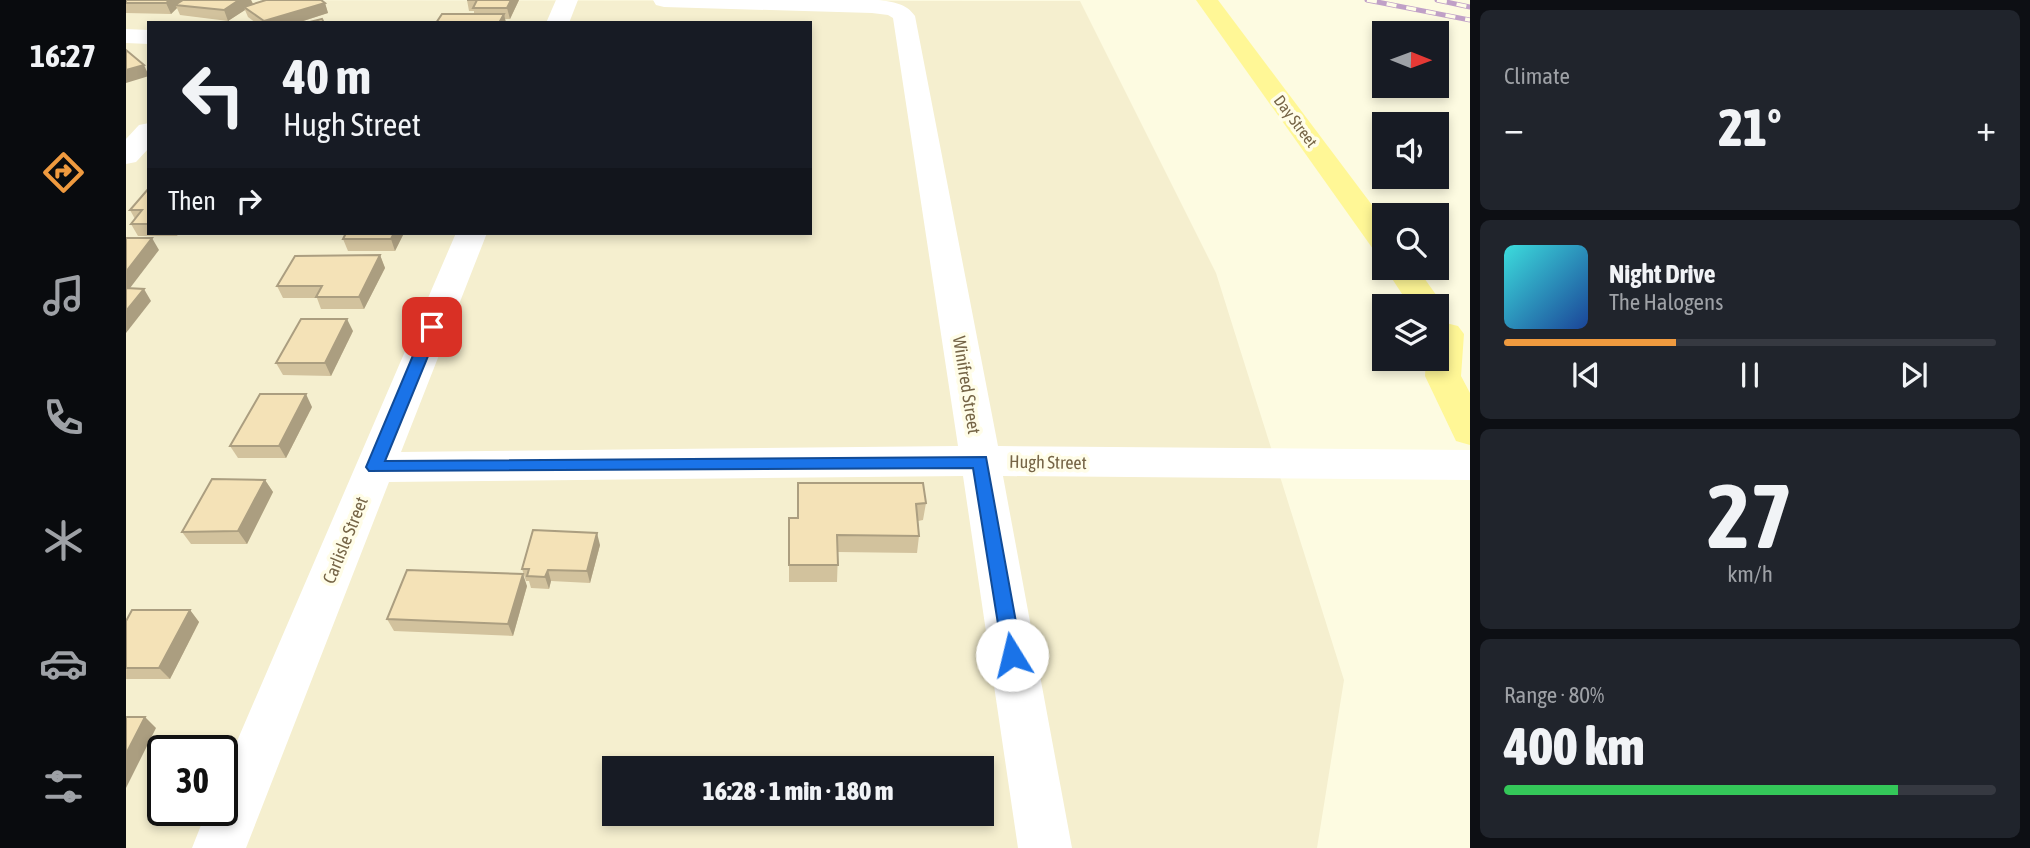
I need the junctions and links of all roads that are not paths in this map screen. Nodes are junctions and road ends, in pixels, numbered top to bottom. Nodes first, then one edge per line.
1 (566, 0) edge
2 (664, 0) edge
3 (1207, 1) edge
4 (558, 21) edge
5 (126, 36) edge
6 (147, 37) edge
7 (147, 133) edge
8 (126, 156) edge
9 (1372, 226) edge
10 (470, 235) edge
11 (1443, 371) edge
12 (1470, 431) edge
13 (980, 461) junction
14 (1470, 465) edge
15 (374, 467) junction
16 (219, 848) edge
17 (1045, 848) edge

1 - 4 street
2 - 13 street, Winifred Street
3 - 9 main road, Day Street
5 - 6 street
7 - 8 street
10 - 15 street, Carlisle Street
11 - 12 main road
13 - 14 street, Hugh Street
13 - 15 street, Hugh Street
13 - 17 street, Winifred Street
15 - 16 street, Carlisle Street

